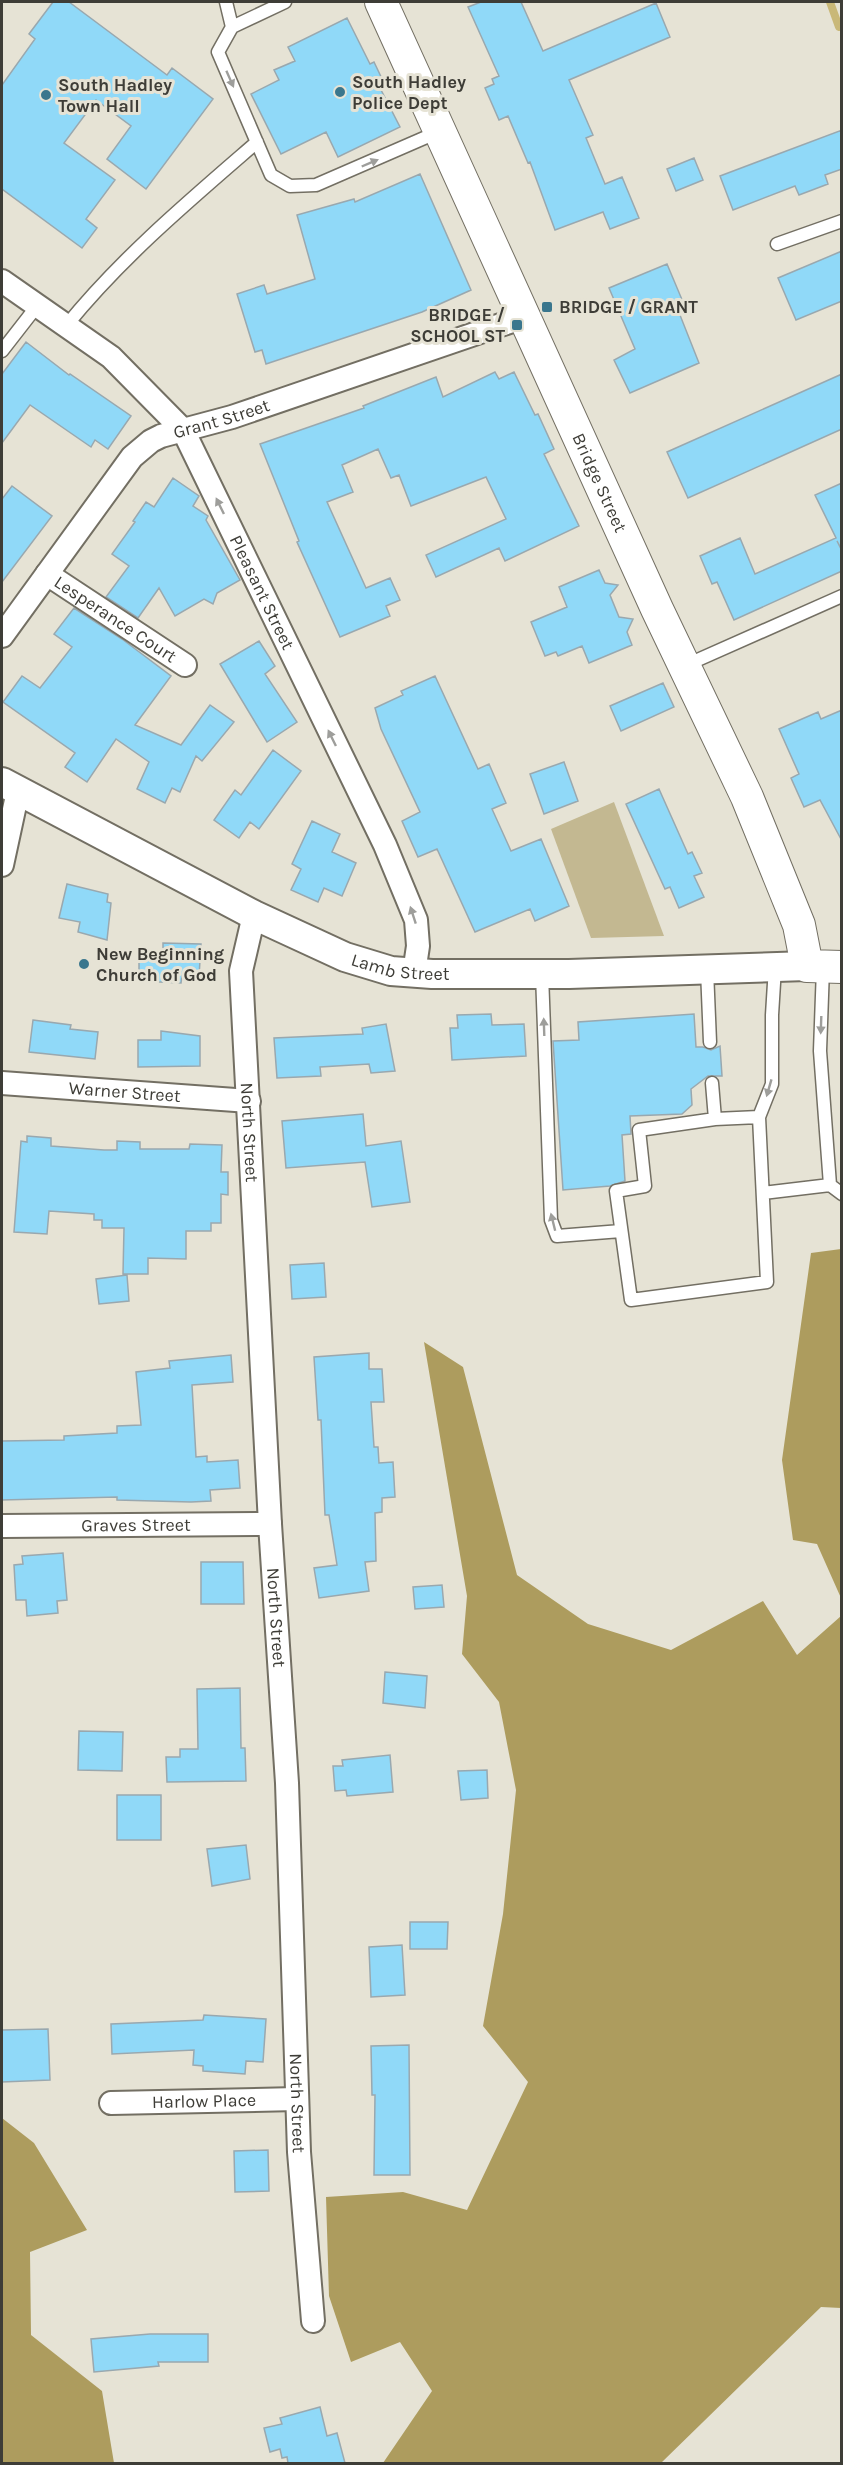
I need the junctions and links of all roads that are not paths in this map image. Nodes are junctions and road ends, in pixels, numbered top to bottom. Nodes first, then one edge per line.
1 (226, 2) edge
2 (285, 2) edge
3 (381, 2) edge
4 (232, 27) junction
5 (440, 131) junction
6 (257, 142) junction
7 (842, 221) edge
8 (777, 244) dead end
9 (2, 281) edge
10 (37, 306) junction
11 (524, 317) junction
12 (66, 326) junction
13 (2, 351) edge
14 (183, 430) junction
15 (47, 574) junction
16 (842, 596) edge
17 (2, 636) edge
18 (185, 665) dead end
19 (684, 666) junction
20 (10, 787) edge
21 (2, 866) edge
22 (254, 915) junction
23 (775, 967) junction
24 (824, 967) edge
25 (707, 970) junction
26 (414, 973) junction
27 (542, 974) junction
28 (710, 1042) dead end
29 (2, 1083) edge
30 (712, 1083) dead end
31 (249, 1101) junction
32 (759, 1118) junction
33 (715, 1119) junction
34 (830, 1185) junction
35 (763, 1193) junction
36 (842, 1194) edge
37 (621, 1231) junction
38 (270, 1524) junction
39 (2, 1526) edge
40 (297, 2099) junction
41 (111, 2103) dead end
42 (313, 2320) dead end

1 - 4 lane
2 - 4 lane
3 - 5 main road, Bridge Street
4 -> 6 lane
6 -> 5 lane
5 - 11 main road, Bridge Street
6 - 12 lane
7 - 8 lane
9 - 10 street, Pleasant Street
10 - 12 street, Pleasant Street
10 - 13 lane
11 - 14 street, Grant Street
11 - 19 main road, Bridge Street
12 - 14 street, Pleasant Street
14 - 15 street, Grant Street
26 -> 14 street, Pleasant Street
15 - 17 street, Grant Street
15 - 18 street, Lesperance Court
16 - 19 lane
19 - 24 main road, Bridge Street
20 - 21 street
20 - 22 street, Lamb Street
22 - 26 street, Lamb Street
22 - 31 street, North Street
23 - 24 street, Lamb Street
23 - 25 street, Lamb Street
23 -> 32 lane
24 -> 34 lane
25 - 27 street, Lamb Street
25 - 28 lane
26 - 27 street, Lamb Street
37 -> 27 lane
29 - 31 street, Warner Street
30 - 33 lane
31 - 38 street, North Street
32 - 33 lane
32 - 35 lane
33 - 37 lane
34 - 35 lane
34 - 36 lane
35 - 37 lane
38 - 39 street, Graves Street
38 - 40 street, North Street
40 - 41 street, Harlow Place
40 - 42 street, North Street

